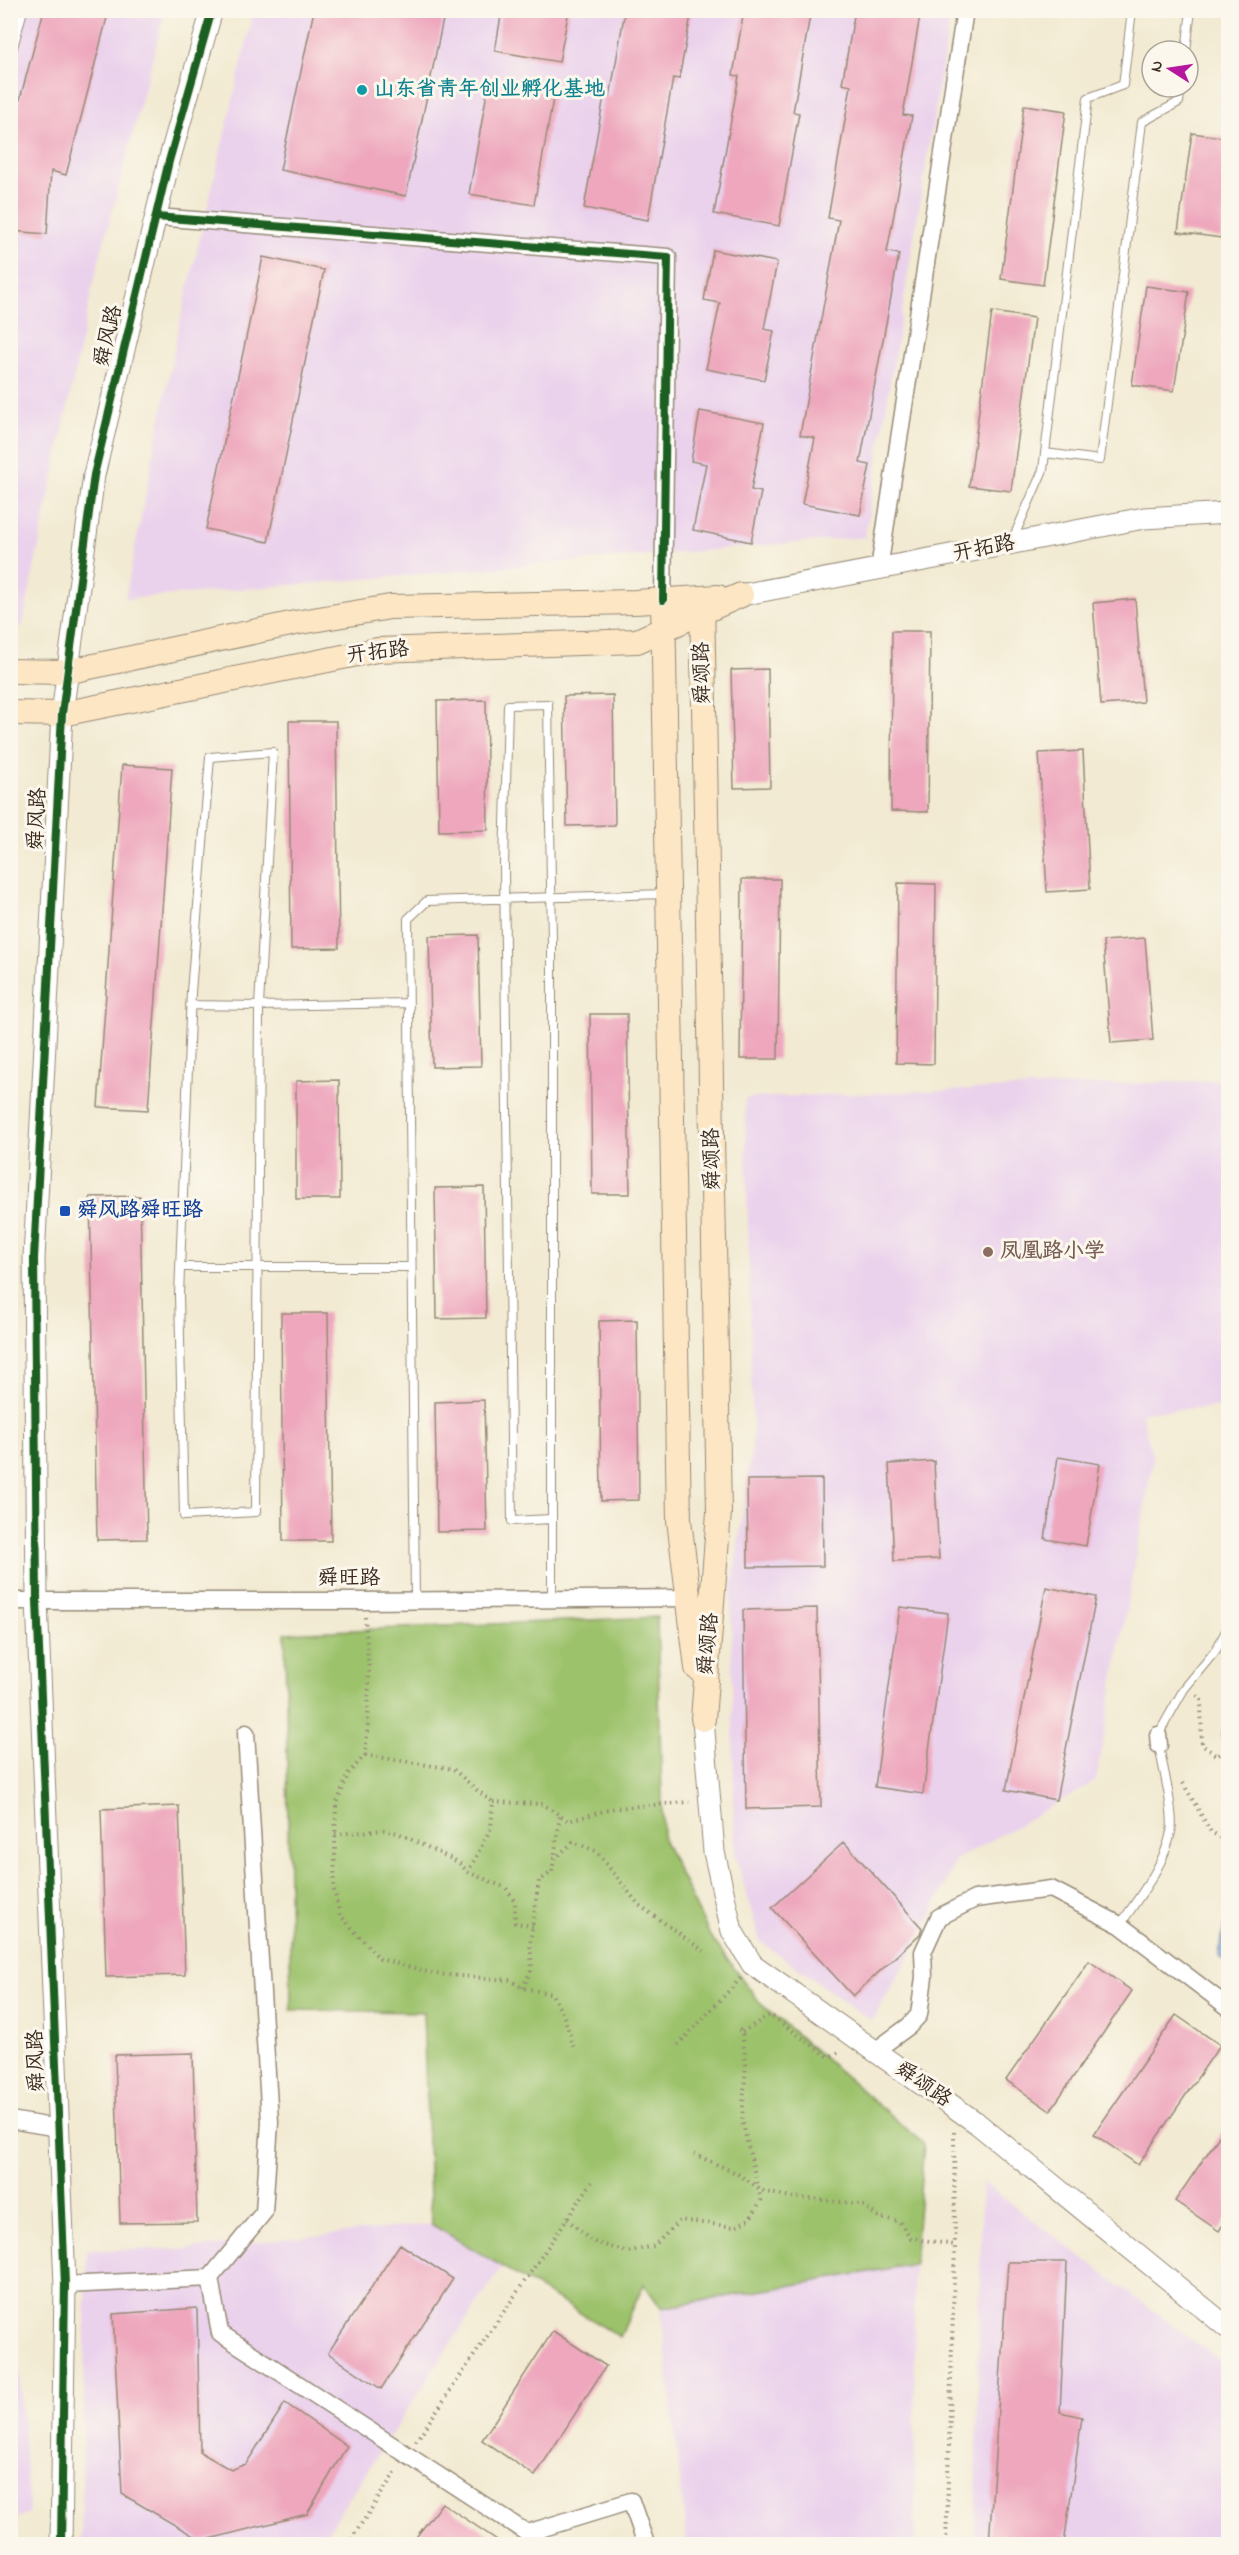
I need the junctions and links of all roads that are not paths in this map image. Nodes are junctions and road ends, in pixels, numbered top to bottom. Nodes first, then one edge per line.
1 (23, 10) edge
2 (212, 10) edge
3 (965, 10) edge
4 (1132, 10) edge
5 (1191, 10) edge
6 (1187, 39) edge
7 (10, 59) edge
8 (1179, 99) edge
9 (156, 217) junction
10 (1045, 453) junction
11 (1228, 513) edge
12 (1010, 544) junction
13 (879, 569) junction
14 (741, 595) joint
15 (663, 600) junction
16 (702, 605) junction
17 (663, 629) junction
18 (10, 671) edge
19 (66, 672) junction
20 (10, 714) edge
21 (62, 714) junction
22 (668, 894) junction
23 (551, 897) junction
24 (504, 899) junction
25 (408, 1003) junction
26 (190, 1005) junction
27 (259, 1006) junction
28 (258, 1266) junction
29 (180, 1267) junction
30 (411, 1267) junction
31 (552, 1519) junction
32 (688, 1598) junction
33 (552, 1599) junction
34 (37, 1600) junction
35 (10, 1601) edge
36 (415, 1601) junction
37 (1228, 1627) edge
38 (703, 1719) junction
39 (246, 1733) dead end
40 (1119, 1924) junction
41 (1228, 2007) edge
42 (868, 2046) junction
43 (10, 2120) edge
44 (58, 2128) junction
45 (210, 2278) junction
46 (64, 2285) junction
47 (1228, 2328) edge
48 (61, 2544) edge
49 (646, 2544) edge

1 - 7 lane
2 - 9 street, 舜风路
3 - 13 street
4 - 10 lane
5 - 6 lane
8 - 10 lane
9 - 15 street
9 - 19 street, 舜风路
10 - 12 lane
11 - 12 street, 开拓路
12 - 13 street, 开拓路
13 - 14 street, 开拓路
14 - 16 main road, 开拓路
15 - 16 main road, 开拓路
15 - 17 main road, 舜颂路
15 - 19 main road, 开拓路
16 - 17 main road, 开拓路
16 - 38 main road, 舜颂路
17 - 21 main road, 开拓路
17 - 22 main road, 舜颂路
18 - 19 main road, 开拓路
19 - 21 street, 舜风路
20 - 21 main road, 开拓路
21 - 34 street, 舜风路
22 - 23 lane
22 - 32 main road, 舜颂路
23 - 24 lane
23 - 24 lane
23 - 31 lane
24 - 25 lane
24 - 31 lane
25 - 27 lane
25 - 30 lane
26 - 27 lane
26 - 27 lane
26 - 29 lane
27 - 28 lane
28 - 29 lane
28 - 29 lane
28 - 30 lane
30 - 36 lane
31 - 33 lane
32 - 33 street, 舜旺路
32 - 38 main road, 舜颂路
33 - 36 street, 舜旺路
34 - 35 street, 舜旺路
34 - 36 street, 舜旺路
34 - 44 street, 舜风路
37 - 40 lane
38 - 42 street, 舜颂路
39 - 45 street
40 - 41 street
40 - 42 street
42 - 47 street, 舜颂路
43 - 44 street
44 - 46 street, 舜风路
45 - 46 street
45 - 49 street
46 - 48 street, 舜风路

